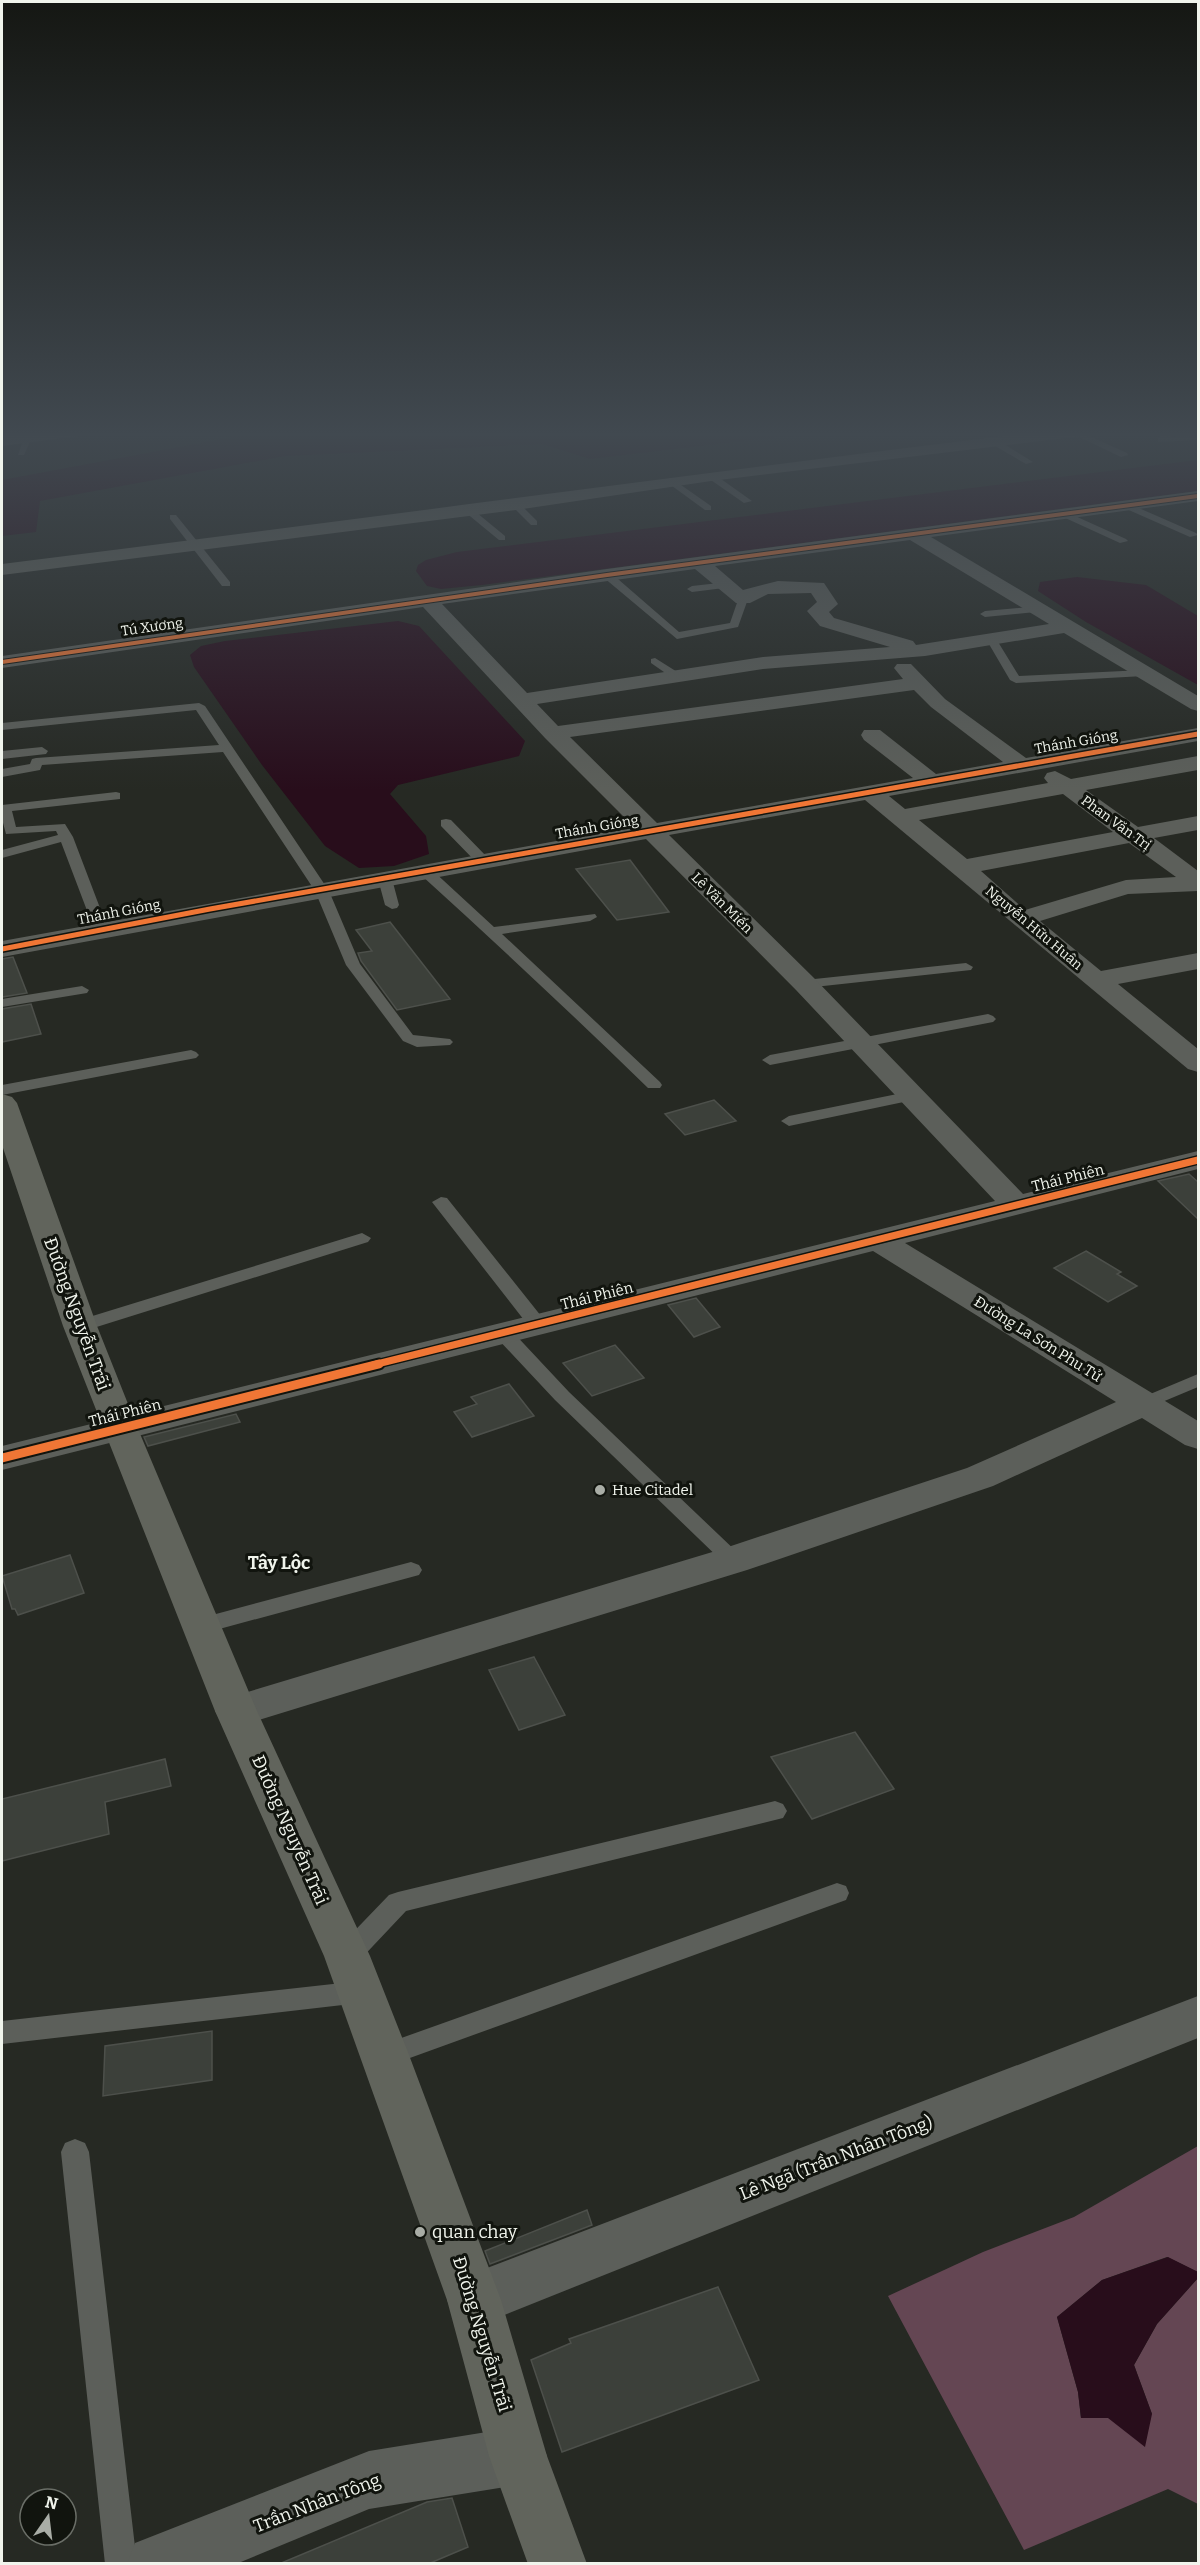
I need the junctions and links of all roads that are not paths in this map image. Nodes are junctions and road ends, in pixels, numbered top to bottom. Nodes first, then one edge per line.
1 (158, 551) edge
2 (200, 551) edge
3 (795, 551) edge
4 (942, 551) edge
5 (701, 564) junction
6 (2, 570) edge
7 (607, 575) junction
8 (226, 584) dead end
9 (728, 585) junction
10 (692, 589) dead end
11 (742, 599) junction
12 (428, 601) junction
13 (1041, 609) junction
14 (985, 614) dead end
15 (1069, 626) junction
16 (991, 639) junction
17 (925, 650) junction
18 (890, 654) junction
19 (655, 661) dead end
20 (2, 662) edge
21 (1144, 673) junction
22 (678, 677) junction
23 (920, 683) junction
24 (522, 700) junction
25 (1198, 705) edge
26 (2, 726) edge
27 (554, 733) junction
28 (1198, 734) edge
29 (872, 735) dead end
30 (226, 748) junction
31 (42, 751) dead end
32 (2, 755) edge
33 (1198, 763) edge
34 (1028, 764) junction
35 (2, 773) edge
36 (931, 781) junction
37 (1066, 786) junction
38 (870, 792) junction
39 (116, 796) dead end
40 (900, 817) junction
41 (447, 823) dead end
42 (1198, 823) edge
43 (5, 826) edge
44 (651, 831) junction
45 (1132, 835) junction
46 (66, 837) junction
47 (2, 854) edge
48 (483, 861) junction
49 (963, 867) junction
50 (426, 872) junction
51 (385, 879) junction
52 (1198, 883) edge
53 (322, 891) junction
54 (392, 905) dead end
55 (590, 917) dead end
56 (1021, 920) junction
57 (101, 929) junction
58 (489, 932) junction
59 (2, 949) edge
60 (1198, 961) edge
61 (966, 967) dead end
62 (1097, 981) junction
63 (805, 984) junction
64 (82, 990) dead end
65 (2, 1003) edge
66 (988, 1019) dead end
67 (445, 1042) dead end
68 (861, 1042) junction
69 (191, 1055) dead end
70 (1195, 1055) edge
71 (770, 1060) dead end
72 (654, 1085) dead end
73 (2, 1090) edge
74 (912, 1096) junction
75 (2, 1103) edge
76 (789, 1121) dead end
77 (10, 1154) edge
78 (1198, 1160) edge
79 (441, 1202) dead end
80 (1016, 1205) junction
81 (362, 1238) dead end
82 (878, 1240) junction
83 (538, 1324) junction
84 (80, 1326) junction
85 (502, 1333) junction
86 (1198, 1380) edge
87 (1143, 1404) junction
88 (120, 1429) junction
89 (1198, 1437) edge
90 (2, 1458) edge
91 (733, 1560) junction
92 (411, 1570) dead end
93 (201, 1626) junction
94 (236, 1711) junction
95 (775, 1811) dead end
96 (837, 1893) dead end
97 (353, 1974) junction
98 (1198, 2017) edge
99 (2, 2033) edge
100 (385, 2055) junction
101 (75, 2152) dead end
102 (474, 2300) junction
103 (518, 2456) junction
104 (190, 2558) edge
105 (121, 2564) edge
106 (558, 2564) edge

1 - 6 street
2 - 8 lane
3 - 5 street, Tú Xương
4 - 13 street
5 - 7 street, Tú Xương
5 - 9 street
7 - 11 lane
7 - 12 street, Tú Xương
9 - 10 lane
9 - 11 street
11 - 17 street
12 - 20 street, Tú Xương
12 - 24 street, Lê Văn Miến
13 - 14 lane
13 - 15 street
15 - 16 street
15 - 21 street
16 - 17 street
16 - 21 lane
17 - 18 street
18 - 22 street
18 - 23 street, Phan Văn Trị
19 - 22 lane
21 - 25 street
22 - 24 street
23 - 27 street
23 - 34 street, Phan Văn Trị
24 - 27 street, Lê Văn Miến
26 - 30 lane
27 - 44 street, Lê Văn Miến
28 - 34 street, Thánh Gióng
29 - 36 street
30 - 35 lane
30 - 53 lane
31 - 32 lane
33 - 37 street
34 - 36 street, Thánh Gióng
34 - 37 street, Phan Văn Trị
36 - 38 street, Thánh Gióng
37 - 40 street
37 - 45 street, Phan Văn Trị
38 - 40 street, Nguyễn Hữu Huân
38 - 44 street, Thánh Gióng
39 - 43 lane
40 - 49 street, Nguyễn Hữu Huân
41 - 48 lane
42 - 45 street
43 - 46 lane
44 - 48 street, Thánh Gióng
44 - 63 street, Lê Văn Miến
45 - 49 street
45 - 52 street, Phan Văn Trị
46 - 47 lane
46 - 57 lane
48 - 50 street, Thánh Gióng
49 - 56 street, Nguyễn Hữu Huân
50 - 51 street, Thánh Gióng
50 - 58 lane
51 - 53 street, Thánh Gióng
51 - 54 lane
52 - 56 street
53 - 57 street, Thánh Gióng
53 - 67 lane
55 - 58 lane
56 - 62 street, Nguyễn Hữu Huân
57 - 59 street, Thánh Gióng
58 - 72 lane
60 - 62 street
61 - 63 lane
62 - 70 street, Nguyễn Hữu Huân
63 - 68 street, Lê Văn Miến
64 - 65 lane
66 - 68 lane
68 - 71 lane
68 - 74 street, Lê Văn Miến
69 - 73 lane
74 - 76 lane
74 - 80 street, Lê Văn Miến
75 - 77 street, Đường Nguyễn Trãi
77 - 84 street, Đường Nguyễn Trãi
78 - 80 street, Thái Phiên
79 - 83 lane
80 - 82 street, Thái Phiên
81 - 84 lane
82 - 83 street, Thái Phiên
82 - 87 street, Đường La Sơn Phu Tử
83 - 85 street, Thái Phiên
84 - 88 street, Đường Nguyễn Trãi
85 - 88 street, Thái Phiên
85 - 91 lane
86 - 87 lane
87 - 89 street, Đường La Sơn Phu Tử
87 - 91 street
88 - 90 street, Thái Phiên
88 - 93 street, Đường Nguyễn Trãi
91 - 94 street
92 - 93 lane
93 - 94 street, Đường Nguyễn Trãi
94 - 97 street, Đường Nguyễn Trãi
95 - 97 lane
96 - 100 lane
97 - 99 lane
97 - 100 street, Đường Nguyễn Trãi
98 - 102 street, Lê Ngã (Trần Nhân Tông)
100 - 102 street, Đường Nguyễn Trãi
101 - 105 lane
102 - 103 street, Đường Nguyễn Trãi
103 - 104 street, Trần Nhân Tông
103 - 106 street, Đường Nguyễn Trãi

